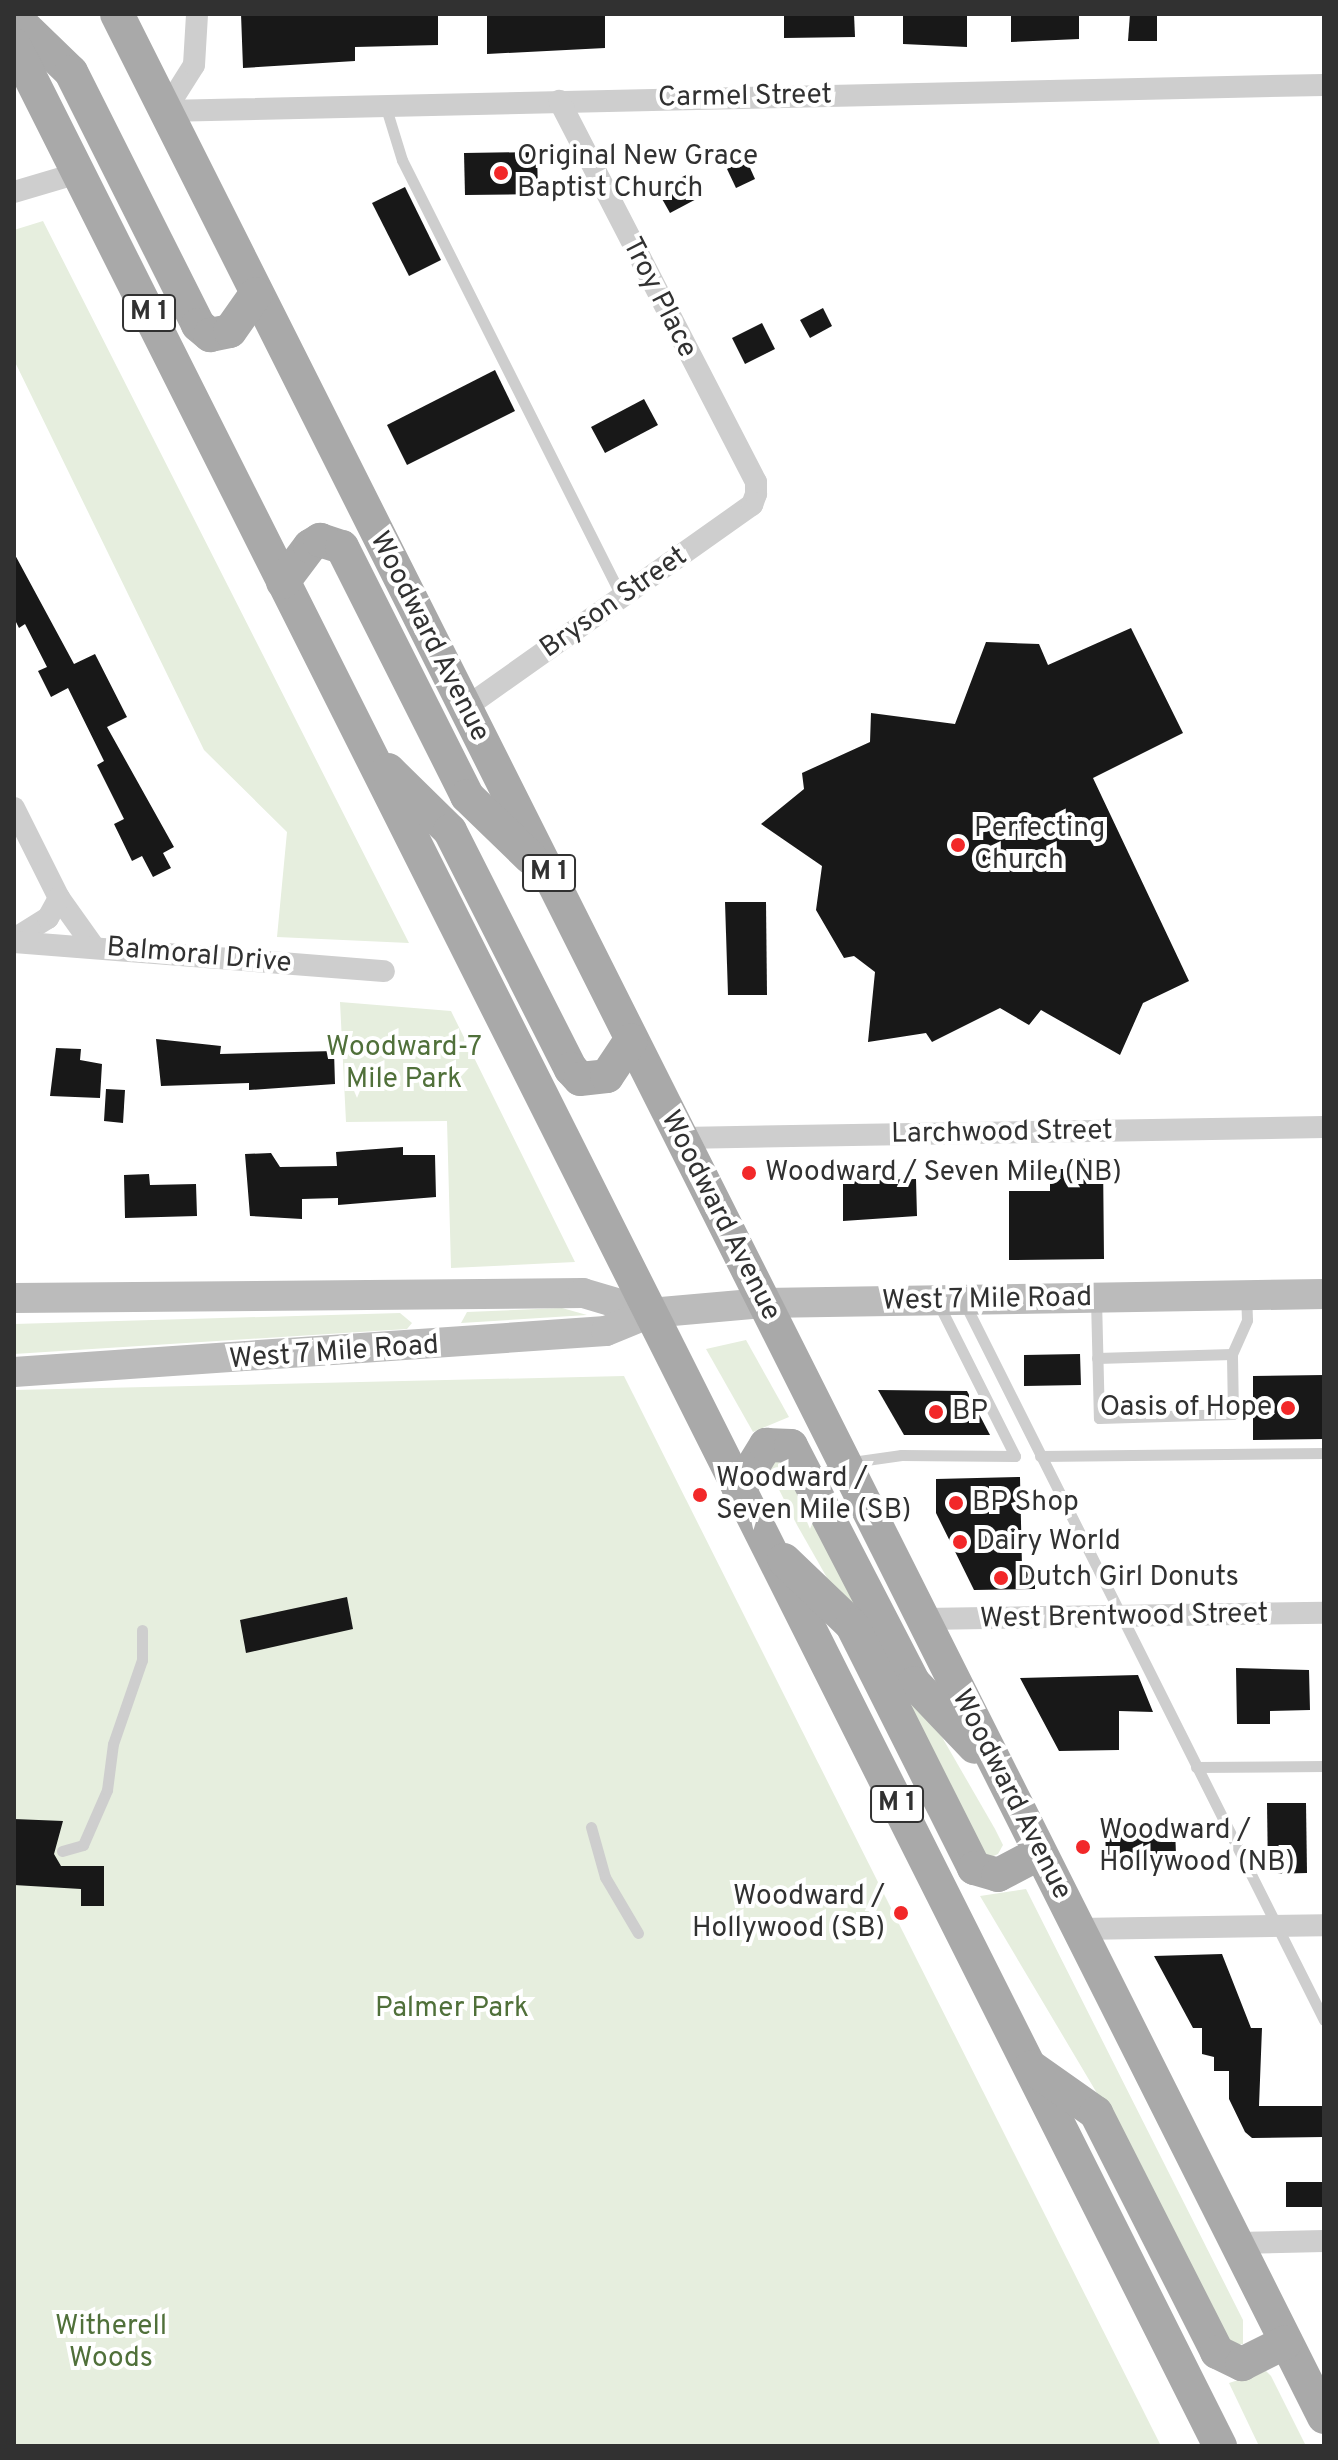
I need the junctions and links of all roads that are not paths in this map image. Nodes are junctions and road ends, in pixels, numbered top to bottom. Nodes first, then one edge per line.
1 (197, 14) edge
2 (14, 17) edge
3 (117, 20) edge
4 (14, 45) edge
5 (1324, 85) edge
6 (559, 101) junction
7 (386, 108) junction
8 (165, 111) junction
9 (78, 173) junction
10 (14, 192) edge
11 (256, 294) junction
12 (756, 494) joint
13 (283, 582) junction
14 (622, 598) junction
15 (465, 708) junction
16 (368, 750) junction
17 (14, 808) edge
18 (550, 876) junction
19 (59, 898) junction
20 (14, 941) edge
21 (94, 947) junction
22 (384, 971) dead end
23 (631, 1040) junction
24 (1324, 1127) edge
25 (681, 1138) junction
26 (431, 1294) junction
27 (1324, 1294) edge
28 (1246, 1295) junction
29 (14, 1298) edge
30 (1096, 1298) junction
31 (950, 1300) junction
32 (764, 1303) junction
33 (650, 1313) junction
34 (443, 1345) junction
35 (1232, 1354) junction
36 (1097, 1358) junction
37 (14, 1372) edge
38 (1324, 1453) edge
39 (1040, 1456) junction
40 (845, 1463) junction
41 (811, 1479) junction
42 (739, 1489) junction
43 (767, 1543) junction
44 (1324, 1613) edge
45 (1126, 1617) junction
46 (924, 1619) junction
47 (142, 1630) dead end
48 (1324, 1766) edge
49 (1196, 1767) junction
50 (1000, 1774) junction
51 (591, 1827) dead end
52 (62, 1851) dead end
53 (1040, 1853) junction
54 (1324, 1925) edge
55 (1275, 1926) junction
56 (1078, 1929) junction
57 (638, 1933) dead end
58 (1324, 2020) edge
59 (1027, 2064) junction
60 (1324, 2241) edge
61 (1237, 2243) junction
62 (1286, 2342) junction
63 (1322, 2408) edge
64 (1220, 2446) edge

1 - 8 street
2 - 11 main road
3 - 8 main road, Woodward Avenue / M 1
4 - 9 main road, M 1
5 - 6 street, Carmel Street
6 - 7 street, Carmel Street
6 - 12 street, Troy Place
7 - 8 street, Carmel Street
7 - 14 lane
8 - 11 main road, Woodward Avenue / M 1
9 - 10 street
9 - 13 main road, M 1
11 - 15 main road, Woodward Avenue / M 1
12 - 14 street, Bryson Street
13 - 16 main road, M 1
13 - 18 main road
14 - 15 street, Bryson Street
15 - 18 main road, Woodward Avenue / M 1
16 - 23 main road
16 - 33 main road, M 1
17 - 19 street
18 - 23 main road, Woodward Avenue / M 1
19 - 20 street
19 - 21 street
20 - 21 street, Balmoral Drive
21 - 22 street, Balmoral Drive
23 - 25 main road, Woodward Avenue / M 1
24 - 25 street, Larchwood Street
25 - 32 main road, Woodward Avenue / M 1
26 - 29 main road, West 7 Mile Road
26 - 33 main road, West 7 Mile Road
26 - 34 main road
27 - 28 main road, West 7 Mile Road
28 - 30 main road, West 7 Mile Road
28 - 35 lane
30 - 31 main road, West 7 Mile Road
30 - 36 lane
31 - 32 main road, West 7 Mile Road
31 - 39 lane
31 - 40 lane
32 - 33 main road, West 7 Mile Road
32 - 40 main road, Woodward Avenue / M 1
33 - 34 main road, West 7 Mile Road
33 - 42 main road, M 1
34 - 37 main road, West 7 Mile Road
35 - 36 lane
35 - 36 lane
38 - 39 lane
39 - 45 lane
40 - 41 lane
40 - 46 main road, Woodward Avenue / M 1
41 - 42 main road
41 - 50 main road
42 - 43 main road, M 1
43 - 53 main road
43 - 59 main road, M 1
44 - 45 street, West Brentwood Street
45 - 46 street, West Brentwood Street
45 - 49 lane
46 - 50 main road, Woodward Avenue / M 1
47 - 52 lane
48 - 49 lane
49 - 55 lane
50 - 53 main road, Woodward Avenue / M 1
51 - 57 lane
53 - 56 main road, Woodward Avenue / M 1
54 - 55 street
55 - 56 street
55 - 58 lane
56 - 61 main road, Woodward Avenue / M 1
59 - 62 main road
59 - 64 main road, M 1
60 - 61 street
61 - 62 main road, Woodward Avenue / M 1
62 - 63 main road, Woodward Avenue / M 1

